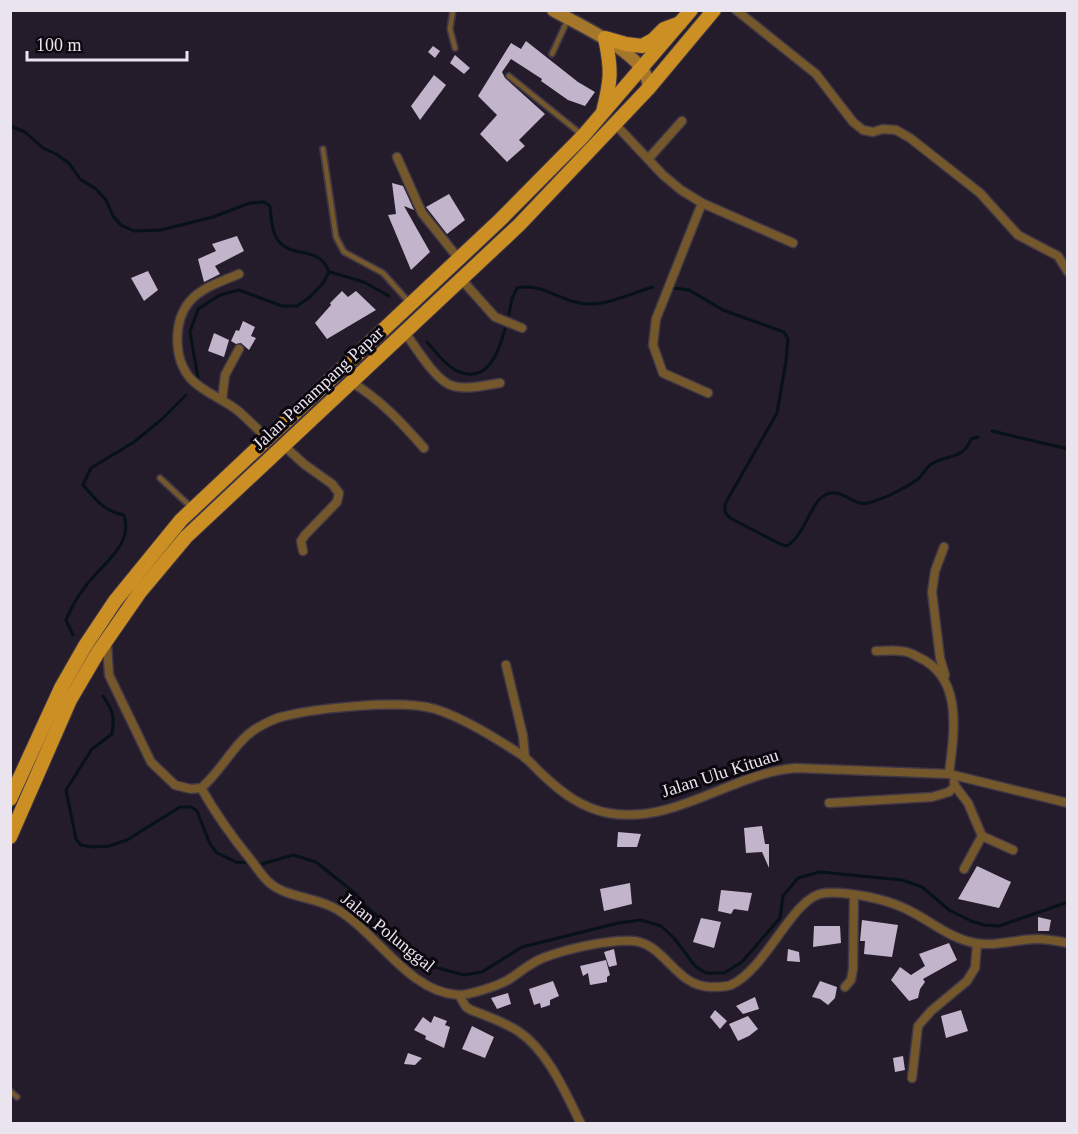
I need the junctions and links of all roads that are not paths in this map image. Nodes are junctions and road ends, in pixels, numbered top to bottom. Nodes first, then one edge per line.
1 (453, 10) edge
2 (553, 10) edge
3 (691, 10) edge
4 (714, 10) edge
5 (736, 10) edge
6 (568, 19) junction
7 (682, 23) junction
8 (605, 38) junction
9 (456, 48) dead end
10 (552, 54) dead end
11 (643, 68) junction
12 (509, 76) dead end
13 (648, 89) junction
14 (602, 115) junction
15 (682, 121) dead end
16 (615, 124) junction
17 (583, 136) junction
18 (323, 149) dead end
19 (398, 157) dead end
20 (649, 158) junction
21 (702, 203) junction
22 (792, 243) dead end
23 (459, 258) junction
24 (1068, 272) edge
25 (239, 274) dead end
26 (461, 279) junction
27 (425, 290) junction
28 (449, 290) junction
29 (411, 304) junction
30 (522, 328) dead end
31 (404, 331) junction
32 (239, 349) dead end
33 (351, 382) junction
34 (500, 383) dead end
35 (708, 393) dead end
36 (222, 400) junction
37 (268, 439) junction
38 (283, 445) junction
39 (424, 448) dead end
40 (160, 478) dead end
41 (193, 509) junction
42 (944, 547) dead end
43 (303, 551) dead end
44 (107, 639) junction
45 (876, 651) dead end
46 (506, 665) dead end
47 (86, 672) junction
48 (109, 675) junction
49 (951, 691) junction
50 (525, 758) junction
51 (951, 775) junction
52 (955, 786) junction
53 (201, 788) junction
54 (12, 790) edge
55 (829, 803) dead end
56 (1068, 803) edge
57 (982, 836) junction
58 (10, 837) edge
59 (1013, 850) dead end
60 (964, 869) dead end
61 (854, 895) junction
62 (1068, 943) edge
63 (978, 944) junction
64 (844, 987) dead end
65 (459, 995) junction
66 (912, 1078) dead end
67 (10, 1091) edge
68 (18, 1097) dead end
69 (581, 1124) edge

1 - 9 lane
2 - 6 main road
3 - 7 main road, Jalan Penampang Papar
4 - 13 main road, Jalan Penampang Papar
5 - 24 street
6 - 8 main road
6 - 10 lane
7 - 8 main road
7 - 11 main road, Jalan Penampang Papar
8 - 11 main road
8 - 14 main road
11 - 13 main road
11 - 14 main road, Jalan Penampang Papar
12 - 17 lane
13 - 16 main road, Jalan Penampang Papar
14 - 17 main road, Jalan Penampang Papar
15 - 20 street
16 - 20 street
16 - 26 main road, Jalan Penampang Papar
17 - 23 main road, Jalan Penampang Papar
18 - 29 lane
19 - 23 street
20 - 21 street
21 - 22 street
21 - 35 street
23 - 27 main road, Jalan Penampang Papar
25 - 36 street
26 - 28 main road, Jalan Penampang Papar
26 - 30 street
27 - 28 main road
27 - 29 main road, Jalan Penampang Papar
28 - 31 main road, Jalan Penampang Papar
29 - 37 main road, Jalan Penampang Papar
31 - 33 main road, Jalan Penampang Papar
31 - 34 street
32 - 36 street
33 - 38 main road, Jalan Penampang Papar
33 - 39 street
36 - 37 street
37 - 41 main road, Jalan Penampang Papar
38 - 43 street
38 - 44 main road, Jalan Penampang Papar
40 - 41 lane
41 - 54 main road, Jalan Penampang Papar
42 - 49 street
44 - 47 main road, Jalan Penampang Papar
44 - 48 street
45 - 49 street
46 - 50 street
47 - 48 street
47 - 58 main road, Jalan Penampang Papar
48 - 53 street
49 - 51 street
50 - 51 street, Jalan Ulu Kituau
50 - 53 street, Jalan Ulu Kituau
51 - 52 street
51 - 56 street, Jalan Ulu Kituau
52 - 55 street
52 - 57 street
53 - 65 street, Jalan Polunggal
57 - 59 street
57 - 60 street
61 - 63 street
61 - 64 street
61 - 65 street
62 - 63 street
63 - 66 street
65 - 69 street
67 - 68 lane

